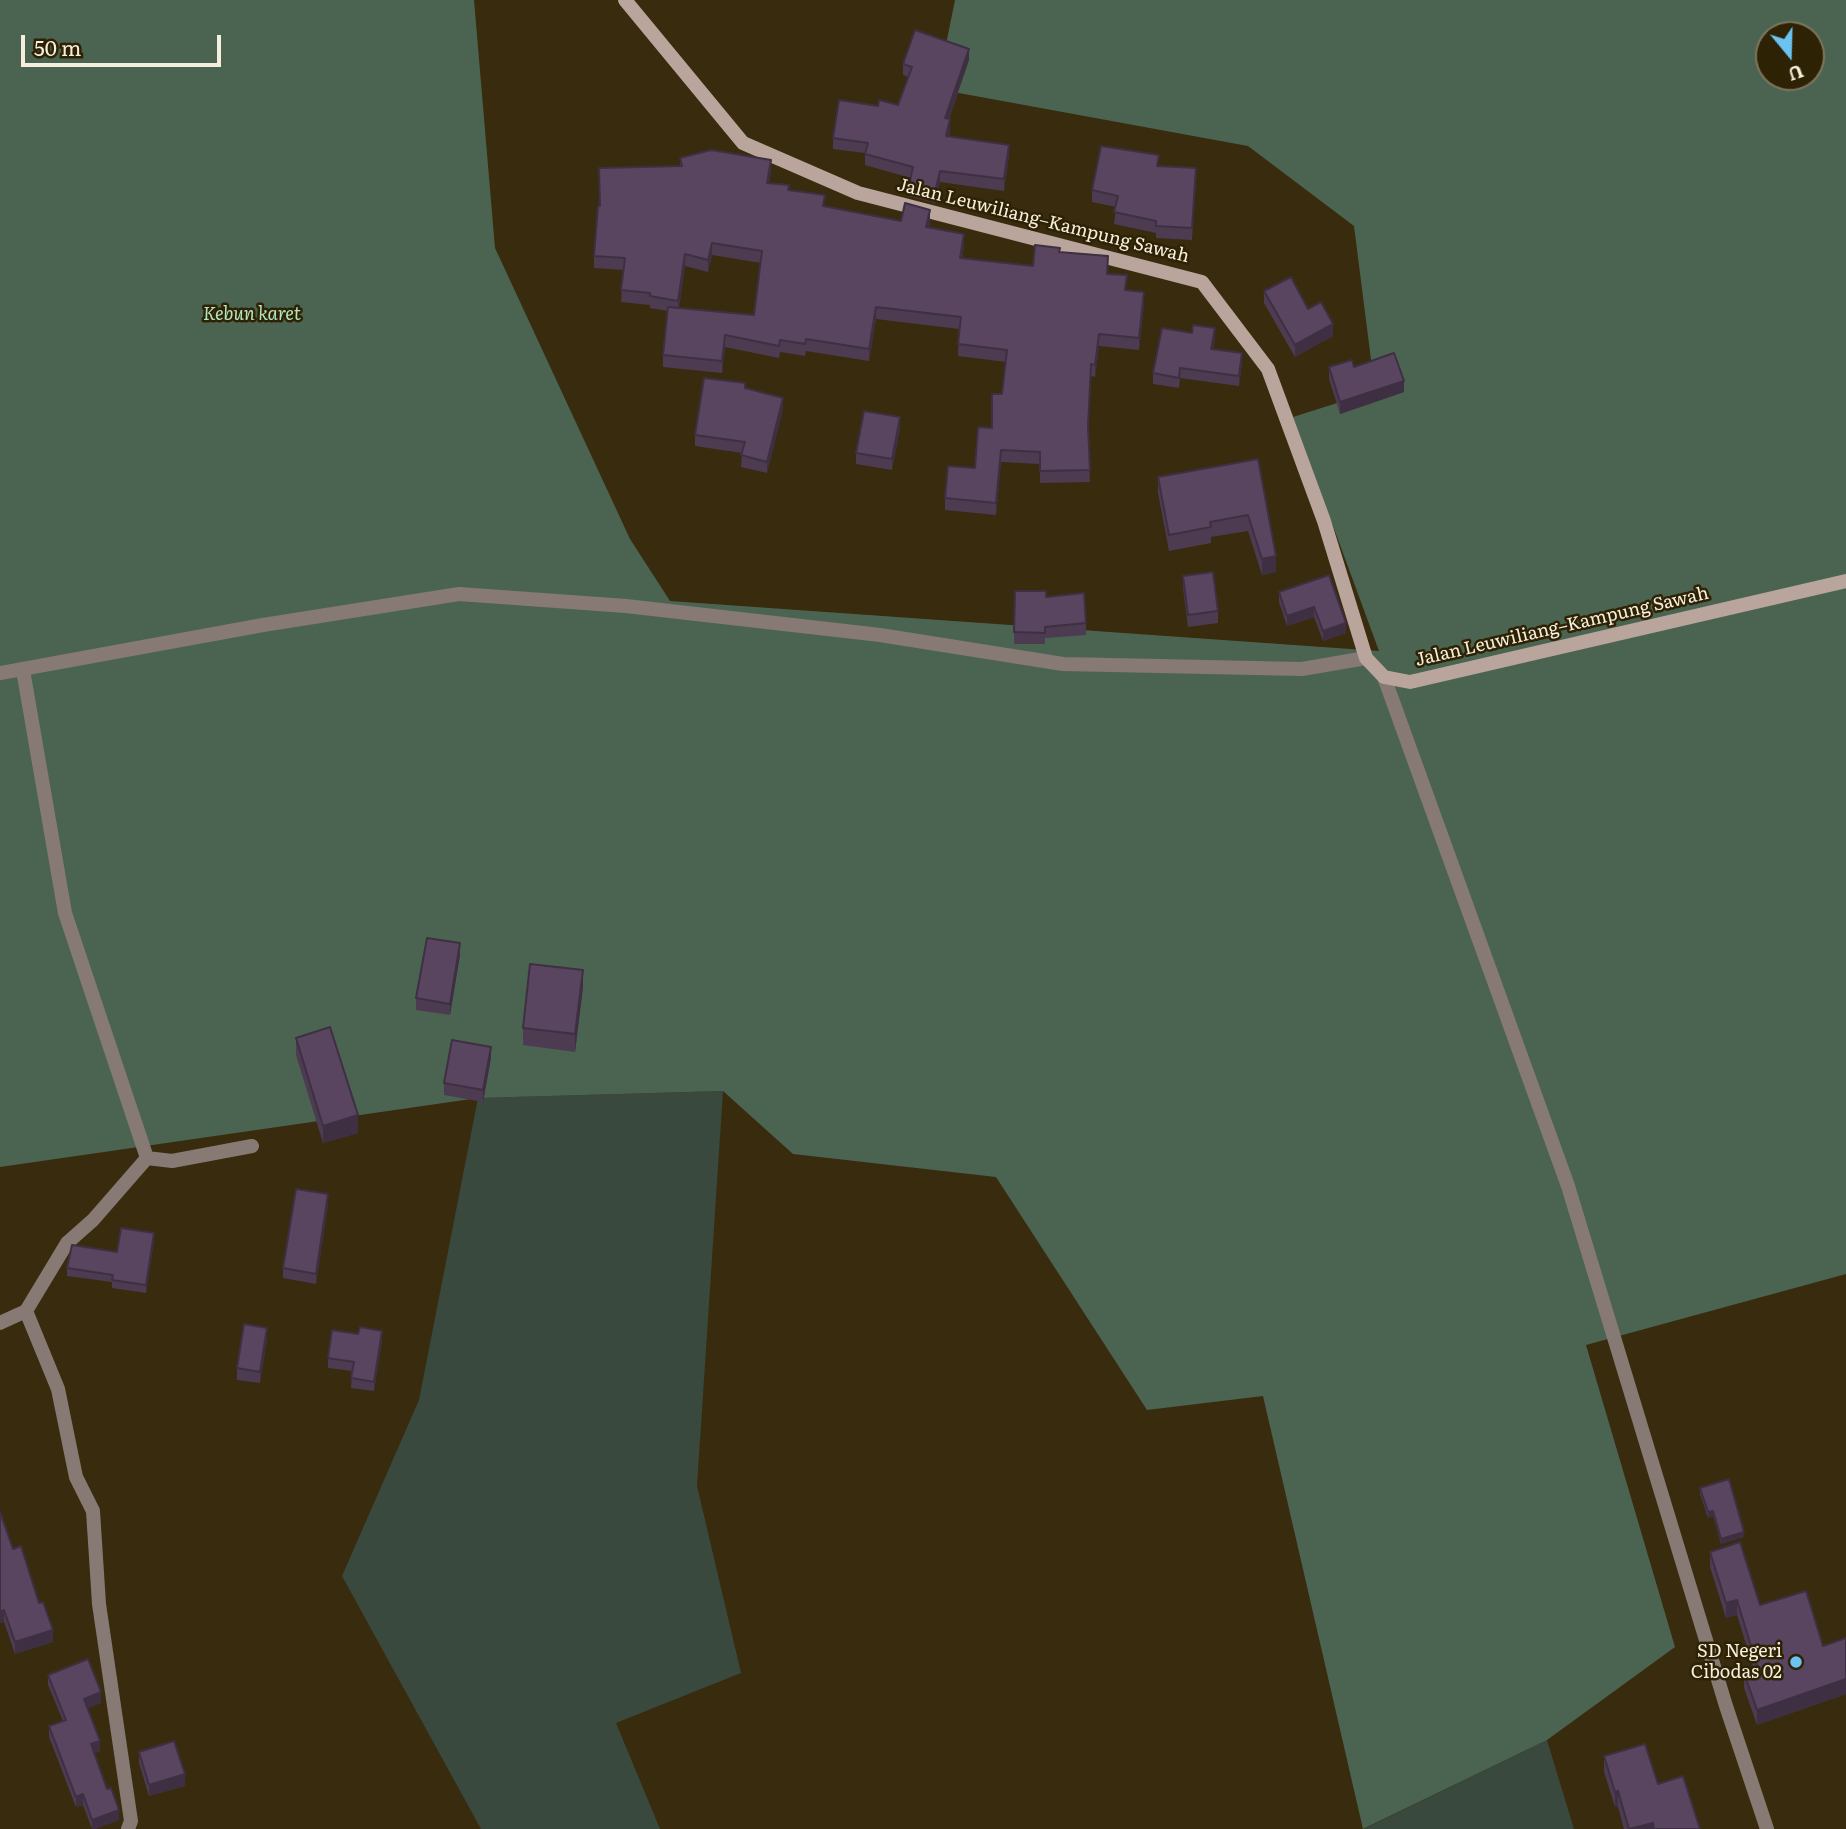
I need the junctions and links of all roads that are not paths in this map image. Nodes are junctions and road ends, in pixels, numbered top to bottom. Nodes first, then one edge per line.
1 (625, 0) edge
2 (1846, 581) edge
3 (1366, 658) junction
4 (23, 670) junction
5 (0, 673) edge
6 (1384, 677) junction
7 (252, 1146) dead end
8 (147, 1158) junction
9 (26, 1311) junction
10 (0, 1323) edge
11 (128, 1829) edge
12 (1767, 1829) edge

1 - 3 main road, Jalan Leuwiliang–Kampung Sawah
2 - 6 main road, Jalan Leuwiliang–Kampung Sawah
3 - 4 street
3 - 6 main road, Jalan Leuwiliang–Kampung Sawah
4 - 5 street
4 - 8 street
6 - 12 street
7 - 8 street
8 - 9 street
9 - 10 street
9 - 11 street

